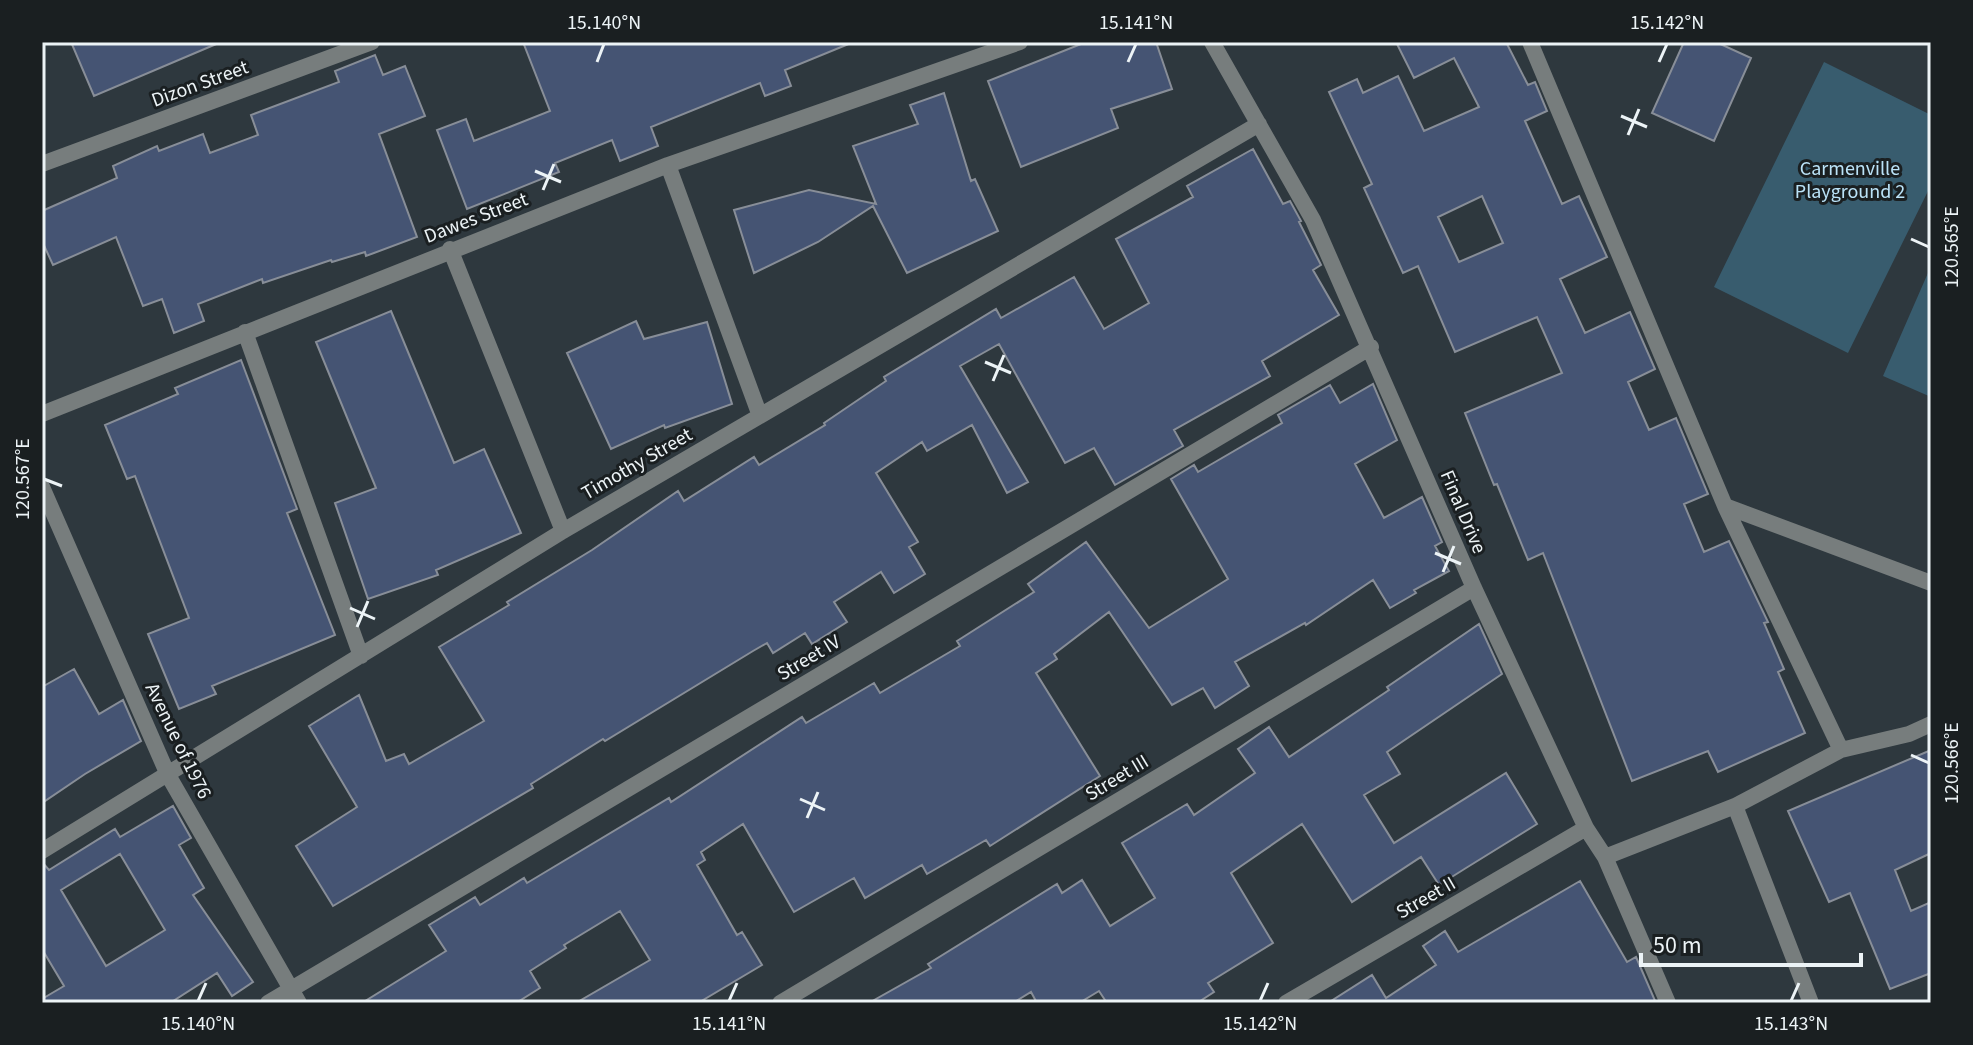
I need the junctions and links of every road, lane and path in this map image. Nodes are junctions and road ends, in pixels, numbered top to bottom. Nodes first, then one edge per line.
1 (372, 42) edge
2 (1020, 42) edge
3 (1212, 42) edge
4 (1530, 42) edge
5 (1259, 124) junction
6 (42, 164) edge
7 (668, 165) junction
8 (450, 249) junction
9 (245, 332) junction
10 (1371, 347) junction
11 (42, 414) edge
12 (760, 416) junction
13 (42, 487) edge
14 (1725, 506) junction
15 (563, 531) junction
16 (1931, 583) edge
17 (1474, 588) junction
18 (361, 656) junction
19 (1931, 724) edge
20 (1841, 750) junction
21 (168, 775) junction
22 (1735, 806) junction
23 (1586, 828) junction
24 (42, 851) edge
25 (1605, 857) junction
26 (295, 996) edge
27 (268, 1003) edge
28 (780, 1003) edge
29 (1286, 1003) edge
30 (1668, 1003) edge
31 (1811, 1003) edge

1 - 6 street, Dizon Street
2 - 7 street, Dawes Street
3 - 5 street, Final Drive
4 - 14 street
5 - 10 street, Final Drive
5 - 12 street, Timothy Street
7 - 8 street, Dawes Street
7 - 12 street
8 - 9 street, Dawes Street
8 - 15 street
9 - 11 street, Dawes Street
9 - 18 street
10 - 17 street, Final Drive
10 - 26 street, Street IV
12 - 15 street, Timothy Street
13 - 21 street, Avenue of 1976
14 - 16 street
14 - 20 street
15 - 18 street, Timothy Street
17 - 23 street, Final Drive
17 - 28 street, Street III
18 - 21 street, Timothy Street
19 - 20 street
20 - 22 street
21 - 24 street, Timothy Street
21 - 26 street, Avenue of 1976
22 - 25 street
22 - 31 street
23 - 25 street, Final Drive
23 - 29 street, Street II
25 - 30 street, Final Drive
26 - 27 street, Street IV

